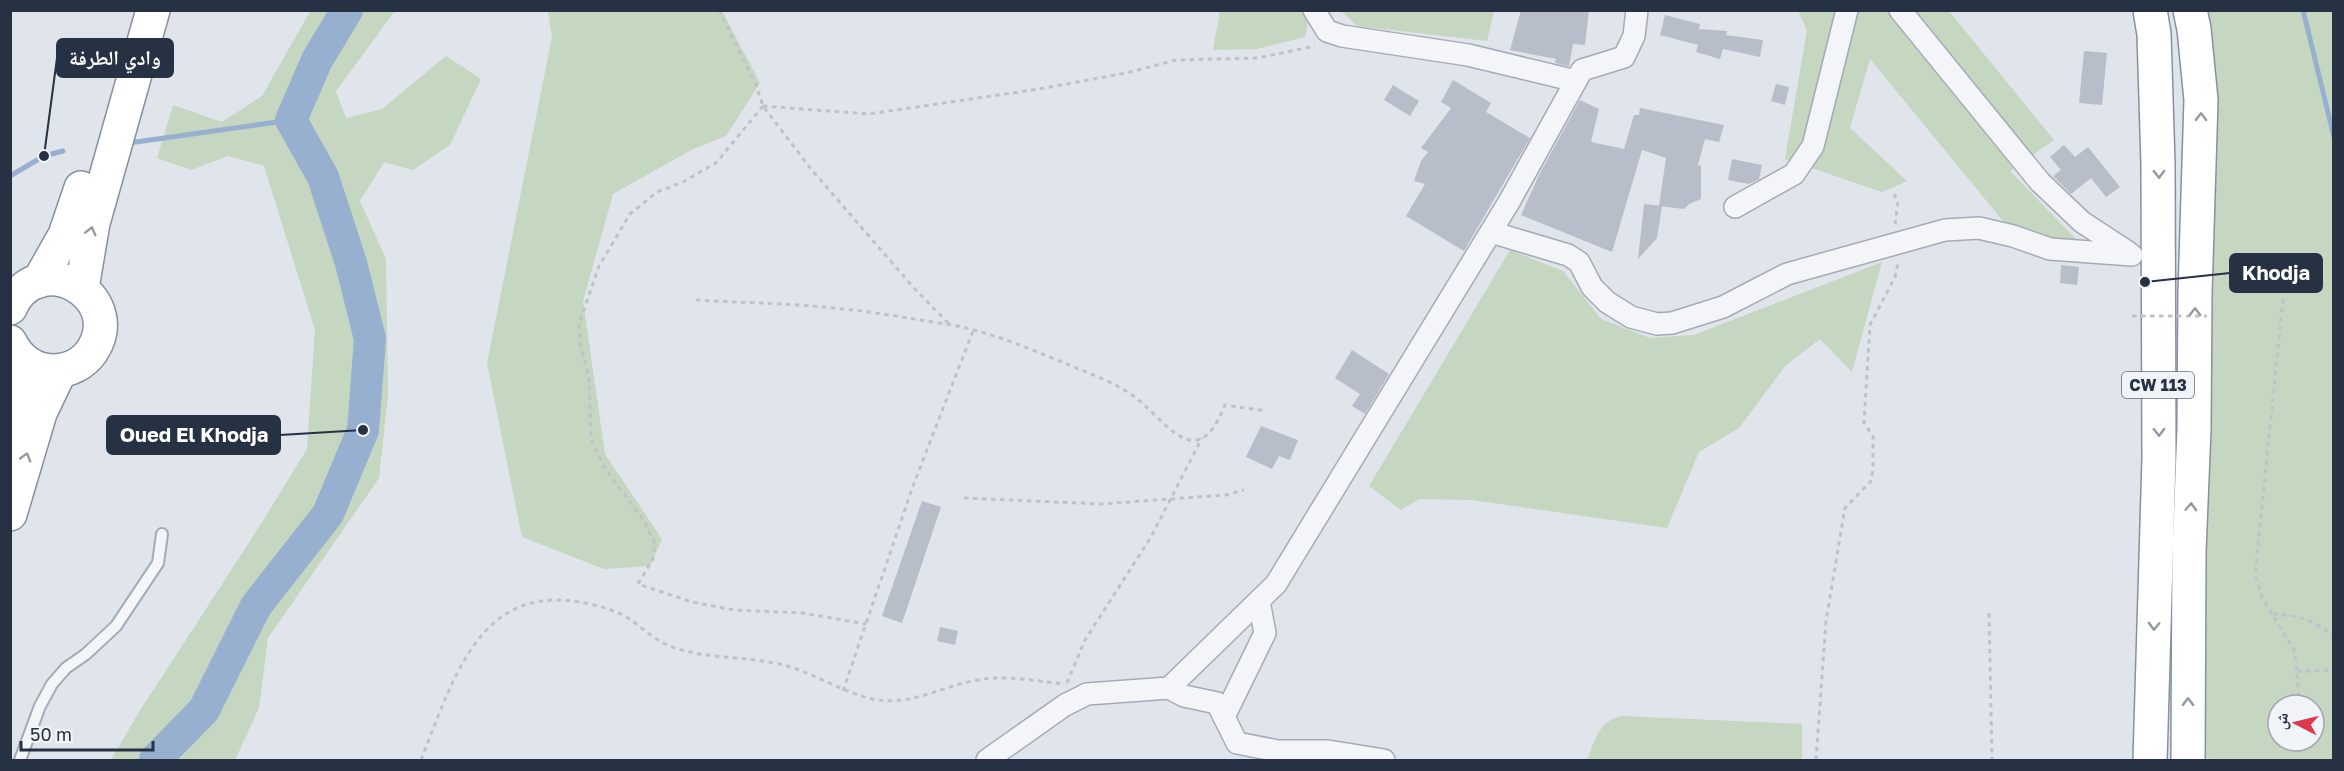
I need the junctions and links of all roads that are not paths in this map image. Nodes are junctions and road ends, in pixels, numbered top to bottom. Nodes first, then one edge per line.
1 (131, 10) edge
2 (153, 10) edge
3 (1314, 10) edge
4 (1637, 10) edge
5 (1848, 10) edge
6 (1899, 10) edge
7 (2150, 10) edge
8 (2190, 10) edge
9 (1576, 81) junction
10 (1735, 207) dead end
11 (1491, 232) junction
12 (2132, 255) junction
13 (2157, 275) junction
14 (39, 281) junction
15 (82, 288) junction
16 (10, 308) edge
17 (15, 350) edge
18 (60, 371) junction
19 (10, 436) edge
20 (10, 514) edge
21 (162, 534) dead end
22 (1259, 601) junction
23 (1169, 688) junction
24 (1224, 717) junction
25 (20, 760) edge
26 (987, 760) edge
27 (1384, 760) edge
28 (2150, 760) edge
29 (2188, 760) edge

1 - 14 highway
15 -> 2 highway
3 - 9 street
4 - 9 street
5 - 10 street
6 - 12 street
7 -> 13 highway, CW 113
29 -> 8 highway
9 - 11 street
11 - 12 street
11 - 22 street
12 - 13 street
13 -> 28 highway, CW 113
14 - 15 highway
14 - 16 highway
15 - 18 highway
17 - 18 highway
17 - 19 highway
20 -> 18 highway
21 - 25 lane
22 - 23 street
22 - 24 street
23 - 24 street
23 - 26 street
24 - 27 street

